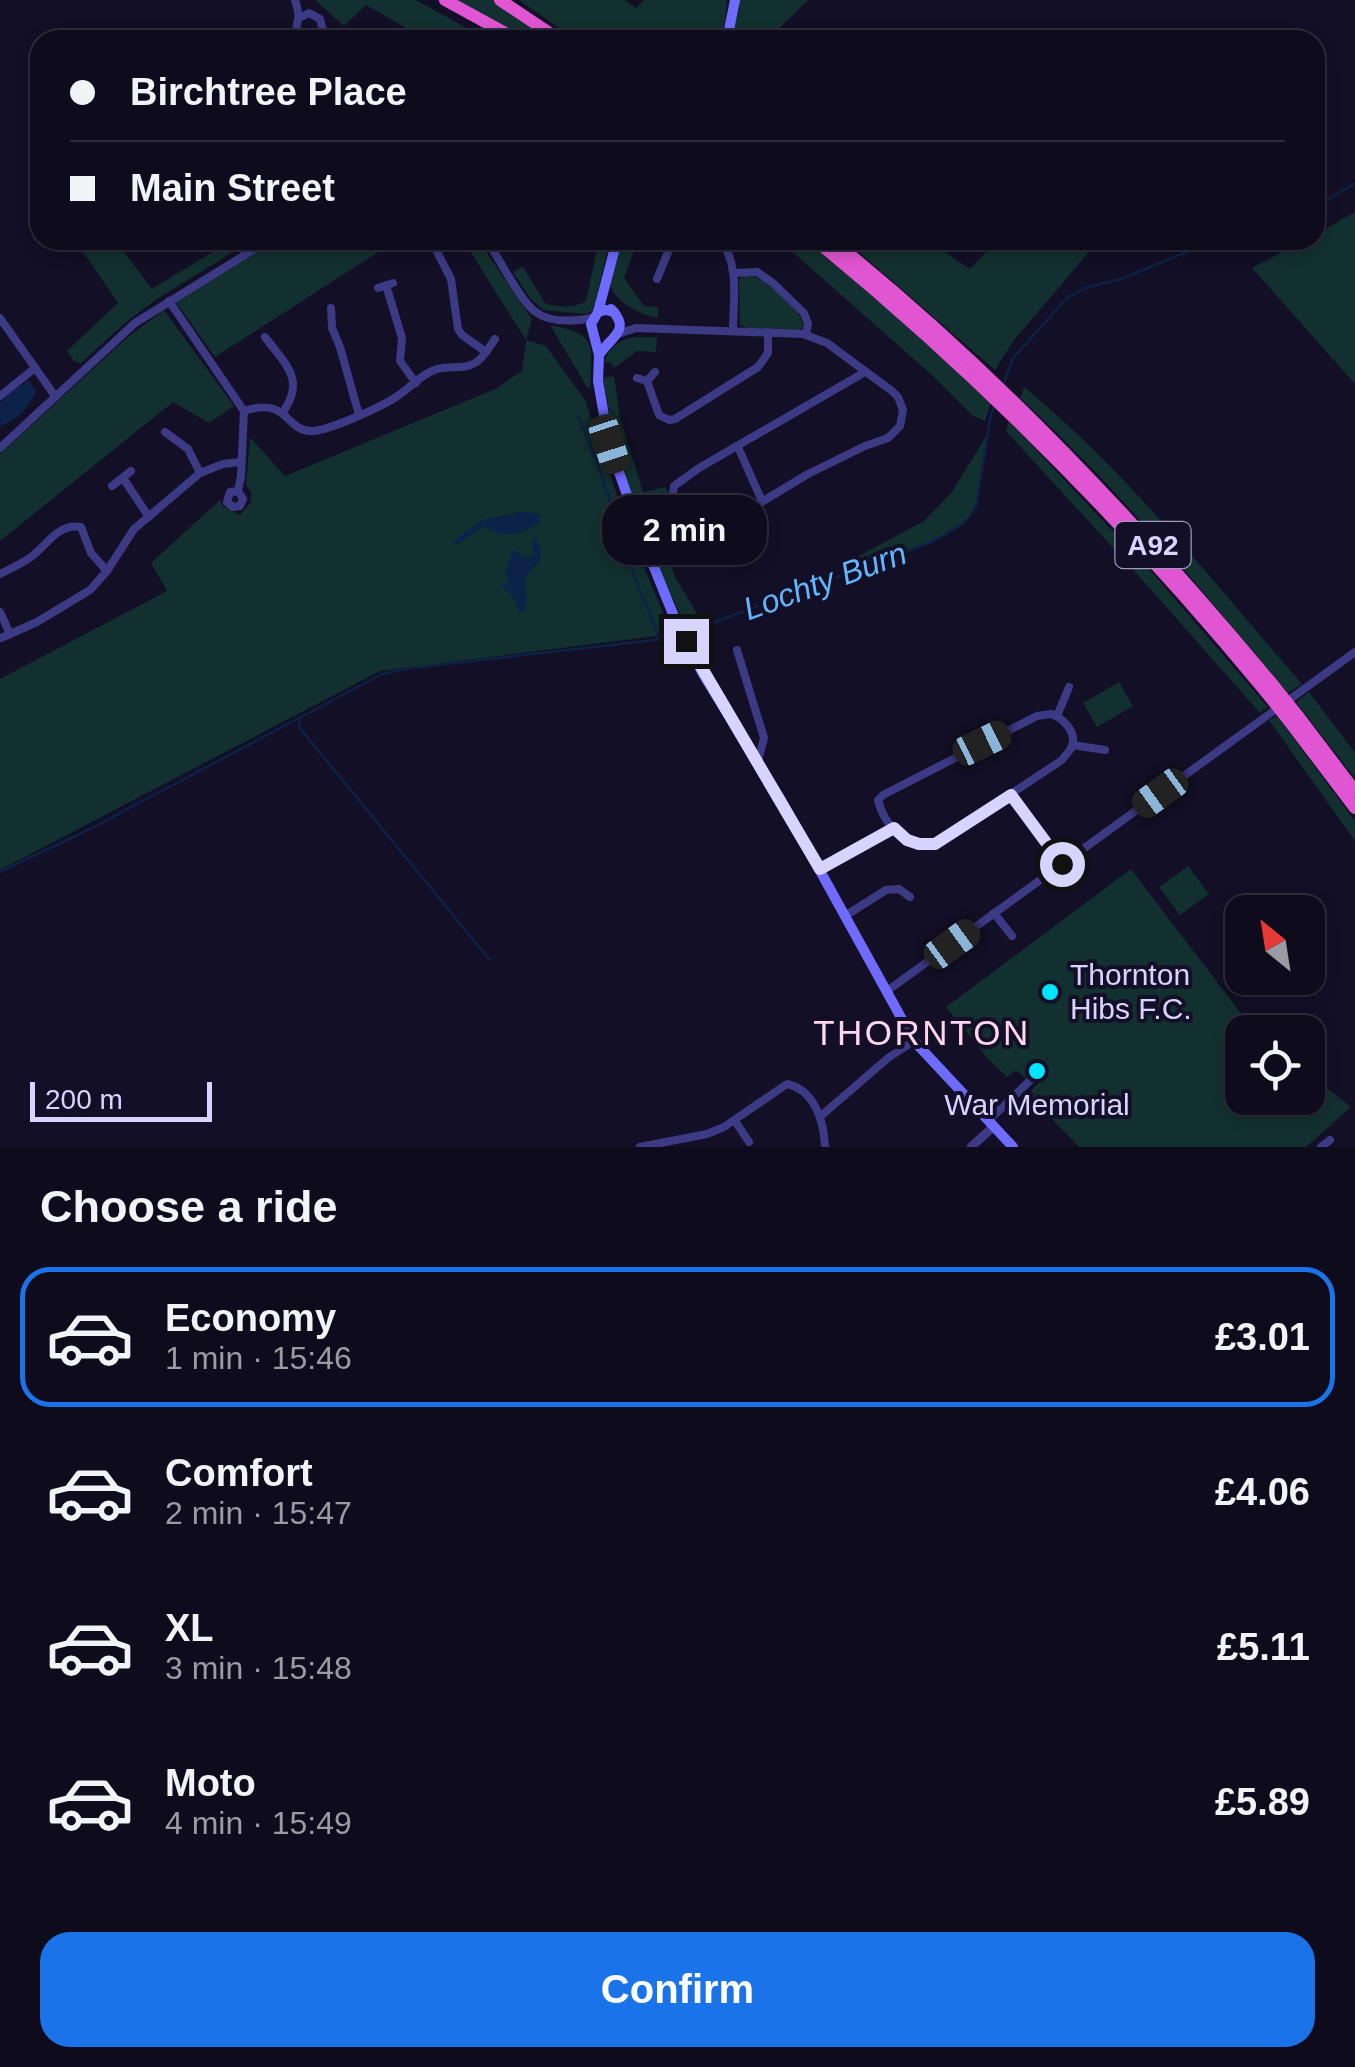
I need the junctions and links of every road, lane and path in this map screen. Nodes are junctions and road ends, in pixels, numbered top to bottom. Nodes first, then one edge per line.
1 (295, 0) edge
2 (445, 0) edge
3 (500, 0) edge
4 (735, 0) edge
5 (309, 13) junction
6 (298, 18) junction
7 (295, 28) edge
8 (321, 30) edge
9 (500, 30) edge
10 (545, 30) edge
11 (730, 30) edge
12 (252, 250) edge
13 (436, 250) edge
14 (494, 250) edge
15 (614, 250) edge
16 (671, 250) edge
17 (726, 250) edge
18 (827, 250) edge
19 (843, 250) edge
20 (734, 273) junction
21 (657, 279) dead end
22 (386, 285) dead end
23 (603, 295) junction
24 (168, 301) junction
25 (331, 308) dead end
26 (616, 316) junction
27 (594, 324) junction
28 (2, 325) edge
29 (636, 328) junction
30 (733, 331) junction
31 (768, 332) junction
32 (806, 334) junction
33 (616, 336) junction
34 (265, 337) dead end
35 (495, 339) dead end
36 (486, 352) junction
37 (600, 355) junction
38 (34, 368) junction
39 (655, 372) dead end
40 (865, 372) junction
41 (976, 373) junction
42 (416, 383) junction
43 (0, 396) edge
44 (55, 396) junction
45 (244, 411) junction
46 (283, 412) junction
47 (359, 414) junction
48 (165, 432) dead end
49 (738, 447) junction
50 (0, 448) edge
51 (240, 462) junction
52 (200, 473) junction
53 (112, 486) dead end
54 (671, 487) dead end
55 (238, 491) dead end
56 (762, 500) junction
57 (148, 517) junction
58 (695, 540) dead end
59 (107, 572) junction
60 (0, 574) edge
61 (0, 612) edge
62 (6, 636) edge
63 (737, 650) dead end
64 (1355, 652) edge
65 (1069, 687) dead end
66 (1057, 716) junction
67 (1294, 718) junction
68 (1072, 745) junction
69 (1105, 750) dead end
70 (758, 761) junction
71 (1355, 791) edge
72 (1011, 795) junction
73 (1355, 808) edge
74 (894, 828) junction
75 (1062, 864) junction
76 (820, 869) junction
77 (910, 898) dead end
78 (994, 913) junction
79 (846, 916) junction
80 (1012, 936) dead end
81 (887, 991) junction
82 (914, 1041) junction
83 (1038, 1072) dead end
84 (822, 1115) junction
85 (735, 1121) junction
86 (990, 1124) junction
87 (1330, 1140) dead end
88 (749, 1142) dead end
89 (681, 1143) edge
90 (640, 1147) edge
91 (825, 1147) edge
92 (971, 1147) edge
93 (1012, 1147) edge
94 (1321, 1147) edge

1 - 5 street
1 - 6 street
2 - 9 highway
3 - 10 highway
4 - 11 main road
5 - 6 street
5 - 8 street
6 - 7 street
12 - 24 street
13 - 36 street
14 - 27 street
15 - 23 main road
16 - 21 street
17 - 20 street
18 - 41 highway, A92
19 - 41 highway, A92
20 - 30 street
20 - 32 street
22 - 42 street
23 - 26 main road
23 - 27 main road
24 - 44 street
24 - 45 street
25 - 47 street
26 - 27 main road
26 - 29 street
26 - 33 main road
27 - 33 main road
27 - 37 main road
28 - 38 street
29 - 30 street
29 - 33 street
30 - 31 street
31 - 32 street
31 - 39 street
32 - 40 street
33 - 37 main road
34 - 46 street
35 - 36 street
36 - 42 street
37 - 70 main road
38 - 43 street
38 - 44 street
40 - 49 street
40 - 56 street
41 - 67 highway, A92, bridge
42 - 47 street
44 - 50 street
45 - 46 street
45 - 51 street
46 - 47 street
48 - 52 street
49 - 54 street
49 - 56 street
51 - 52 street
51 - 55 street
52 - 57 street
53 - 57 street
56 - 58 street
57 - 59 street
59 - 60 street
59 - 62 street
61 - 62 street
63 - 70 street
64 - 75 street
65 - 66 street
66 - 68 street
66 - 74 street
67 - 71 highway, A92
67 - 73 highway, A92
68 - 69 street
68 - 72 street
70 - 76 main road
72 - 74 street
72 - 75 street
74 - 76 street
75 - 78 street
76 - 79 main road
77 - 79 street
78 - 80 street
78 - 81 street
79 - 81 main road
81 - 82 main road
82 - 84 street
82 - 86 main road
83 - 86 street
84 - 85 street
84 - 91 street
85 - 88 street
85 - 89 street
86 - 92 street
86 - 93 main road
87 - 94 street
89 - 90 street

